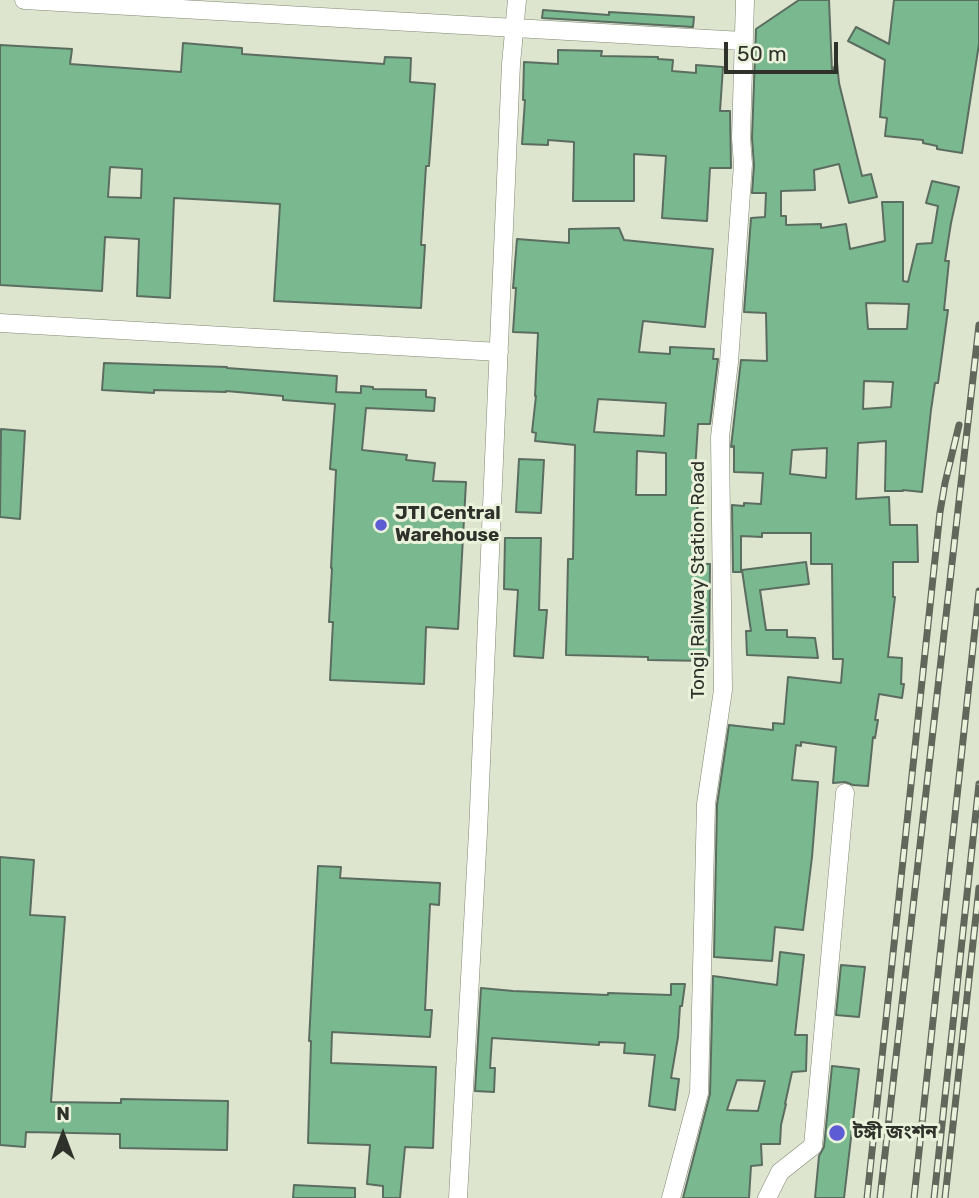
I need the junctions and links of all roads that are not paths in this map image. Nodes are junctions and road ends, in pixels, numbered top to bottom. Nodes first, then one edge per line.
1 (24, 0) edge
2 (517, 0) edge
3 (745, 0) edge
4 (514, 27) junction
5 (743, 41) junction
6 (0, 323) edge
7 (499, 352) junction
8 (845, 793) dead end
9 (458, 1198) edge
10 (671, 1198) edge
11 (767, 1198) edge

1 - 4 street
2 - 4 street
3 - 5 street, Tongi Railway Station Road
4 - 5 street
4 - 7 street
5 - 10 street, Tongi Railway Station Road
6 - 7 street
7 - 9 street
8 - 11 street

